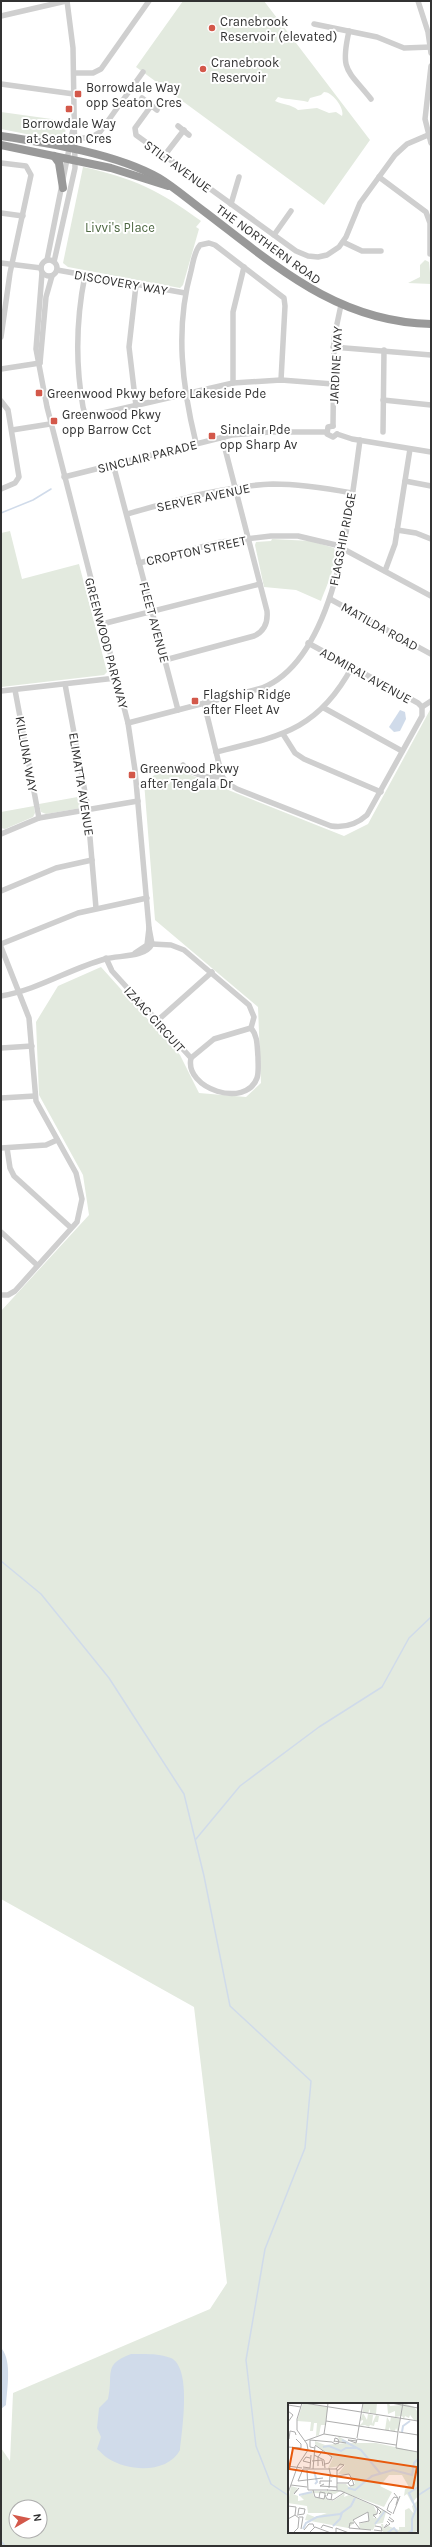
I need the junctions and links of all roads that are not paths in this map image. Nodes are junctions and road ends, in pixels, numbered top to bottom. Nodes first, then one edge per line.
1 (66, 1) edge
2 (149, 1) edge
3 (418, 1) edge
4 (1, 16) edge
5 (314, 24) dead end
6 (349, 31) junction
7 (431, 47) edge
8 (431, 53) edge
9 (431, 66) edge
10 (143, 72) dead end
11 (74, 73) junction
12 (1, 84) edge
13 (74, 94) junction
14 (142, 98) dead end
15 (371, 99) dead end
16 (151, 106) junction
17 (157, 110) dead end
18 (178, 126) dead end
19 (73, 129) junction
20 (184, 130) junction
21 (189, 134) dead end
22 (428, 135) junction
23 (1, 136) edge
24 (74, 138) junction
25 (431, 143) edge
26 (1, 145) edge
27 (72, 150) junction
28 (54, 156) junction
29 (164, 156) junction
30 (71, 160) junction
31 (1, 163) edge
32 (238, 177) dead end
33 (379, 177) junction
34 (169, 186) junction
35 (63, 188) junction
36 (231, 204) junction
37 (291, 211) dead end
38 (1, 213) edge
39 (22, 216) junction
40 (274, 235) junction
41 (343, 242) junction
42 (380, 251) dead end
43 (430, 254) edge
44 (48, 260) junction
45 (54, 262) junction
46 (1, 263) edge
47 (12, 264) junction
48 (244, 267) junction
49 (42, 270) junction
50 (57, 270) junction
51 (85, 275) junction
52 (52, 276) junction
53 (136, 284) junction
54 (185, 293) junction
55 (340, 305) junction
56 (431, 324) edge
57 (1, 337) edge
58 (333, 347) junction
59 (384, 350) junction
60 (431, 355) edge
61 (40, 363) junction
62 (1, 369) edge
63 (281, 380) junction
64 (233, 383) junction
65 (333, 384) junction
66 (184, 394) junction
67 (383, 400) junction
68 (1, 401) edge
69 (431, 405) edge
70 (136, 406) junction
71 (50, 424) junction
72 (333, 426) junction
73 (12, 430) junction
74 (326, 432) junction
75 (383, 432) dead end
76 (337, 434) junction
77 (222, 437) junction
78 (360, 440) junction
79 (196, 443) junction
80 (410, 449) junction
81 (431, 452) edge
82 (113, 464) junction
83 (64, 477) junction
84 (405, 481) junction
85 (431, 486) edge
86 (235, 488) junction
87 (1, 490) edge
88 (352, 493) junction
89 (127, 514) junction
90 (397, 530) junction
91 (248, 538) junction
92 (431, 539) edge
93 (343, 548) junction
94 (139, 563) junction
95 (385, 571) junction
96 (260, 584) junction
97 (431, 596) edge
98 (330, 598) junction
99 (152, 611) junction
100 (102, 624) junction
101 (308, 643) junction
102 (431, 654) edge
103 (165, 660) junction
104 (352, 667) junction
105 (116, 678) junction
106 (65, 684) junction
107 (15, 690) junction
108 (1, 691) edge
109 (431, 701) edge
110 (204, 703) junction
111 (422, 707) junction
112 (324, 708) junction
113 (178, 710) junction
114 (128, 723) junction
115 (284, 734) junction
116 (402, 751) junction
117 (216, 752) junction
118 (183, 765) dead end
119 (222, 776) junction
120 (381, 792) junction
121 (138, 801) junction
122 (88, 810) junction
123 (39, 818) junction
124 (1, 834) edge
125 (92, 860) junction
126 (1, 891) edge
127 (147, 898) junction
128 (96, 908) junction
129 (149, 928) junction
130 (152, 944) junction
131 (1, 946) edge
132 (135, 953) junction
133 (106, 958) junction
134 (212, 972) junction
135 (19, 992) junction
136 (1, 996) edge
137 (157, 1021) junction
138 (251, 1028) junction
139 (32, 1046) junction
140 (1, 1048) edge
141 (191, 1058) junction
142 (35, 1096) junction
143 (1, 1098) edge
144 (57, 1140) junction
145 (4, 1148) edge
146 (78, 1217) junction
147 (69, 1226) junction
148 (1, 1232) edge
149 (63, 1236) junction
150 (37, 1265) junction
151 (1, 1295) edge

1 - 4 street
1 - 11 street
2 - 11 street
3 - 7 street
5 - 6 street
6 - 7 street
6 - 15 street
7 - 8 street
9 - 22 street
10 - 24 street
11 - 13 street
12 - 13 street
13 - 19 street
14 - 16 street
16 - 17 street
16 - 29 street, STILT AVENUE
18 - 20 street
19 - 24 street
19 - 27 street
20 - 21 street
20 - 29 street
22 - 25 street
22 - 33 street
23 - 27 highway, THE NORTHERN ROAD
24 - 27 street
26 - 28 highway, THE NORTHERN ROAD
27 - 30 street
27 - 34 highway, THE NORTHERN ROAD
28 - 30 highway, THE NORTHERN ROAD
28 - 35 highway
29 - 36 street, STILT AVENUE
30 - 34 highway, THE NORTHERN ROAD
30 - 35 street
30 - 45 street
31 - 39 street
32 - 36 street
33 - 41 street
33 - 43 street
34 - 55 highway, THE NORTHERN ROAD
35 - 44 street
36 - 40 street, STILT AVENUE
37 - 40 street
38 - 39 street
39 - 47 street
40 - 41 street, STILT AVENUE
41 - 42 street
44 - 45 street
44 - 49 street
45 - 50 street
46 - 47 street
47 - 49 street
47 - 57 street
48 - 54 street
48 - 63 street
48 - 64 street
49 - 52 street
49 - 61 street, GREENWOOD PARKWAY
50 - 51 street, DISCOVERY WAY
50 - 52 street
51 - 53 street, DISCOVERY WAY
51 - 70 street
52 - 61 street, GREENWOOD PARKWAY
53 - 54 street, DISCOVERY WAY
53 - 70 street
54 - 66 street
55 - 56 highway, THE NORTHERN ROAD
55 - 58 street, JARDINE WAY
58 - 59 street
58 - 65 street, JARDINE WAY
59 - 60 street
59 - 67 street
61 - 62 street
61 - 71 street, GREENWOOD PARKWAY
63 - 64 street
63 - 65 street
64 - 66 street
65 - 72 street, JARDINE WAY
66 - 70 street
66 - 79 street
67 - 69 street
67 - 75 street
68 - 73 street
71 - 73 street
71 - 83 street, GREENWOOD PARKWAY
72 - 74 street
72 - 76 street
73 - 87 street
74 - 76 street
74 - 77 street, SINCLAIR PARADE
76 - 78 street
77 - 79 street, SINCLAIR PARADE
77 - 86 street
78 - 80 street
78 - 88 street, FLAGSHIP RIDGE
79 - 82 street, SINCLAIR PARADE
80 - 81 street
80 - 84 street
82 - 83 street, SINCLAIR PARADE
82 - 89 street, FLEET AVENUE
83 - 100 street, GREENWOOD PARKWAY
84 - 85 street
84 - 90 street
86 - 88 street, SERVER AVENUE
86 - 89 street, SERVER AVENUE
86 - 91 street
88 - 93 street, FLAGSHIP RIDGE
89 - 94 street, FLEET AVENUE
90 - 92 street
90 - 95 street
91 - 93 street, CROPTON STREET
91 - 94 street, CROPTON STREET
91 - 96 street
93 - 95 street, CROPTON STREET
93 - 98 street, FLAGSHIP RIDGE
94 - 99 street, FLEET AVENUE
95 - 97 street, CROPTON STREET
96 - 99 street
96 - 103 street
98 - 101 street, FLAGSHIP RIDGE
98 - 102 street, MATILDA ROAD
99 - 100 street
99 - 103 street, FLEET AVENUE
100 - 105 street, GREENWOOD PARKWAY
101 - 104 street, ADMIRAL AVENUE
101 - 110 street, FLAGSHIP RIDGE
103 - 113 street, FLEET AVENUE
104 - 111 street, ADMIRAL AVENUE
104 - 112 street
105 - 106 street
105 - 114 street, GREENWOOD PARKWAY
106 - 107 street
106 - 122 street, ELIMATTA AVENUE
107 - 108 street
107 - 123 street, KILLUNA WAY
109 - 111 street
110 - 113 street, FLAGSHIP RIDGE
110 - 117 street
111 - 116 street
112 - 115 street
112 - 116 street
113 - 114 street, FLAGSHIP RIDGE
114 - 121 street, GREENWOOD PARKWAY
115 - 117 street
115 - 120 street
116 - 120 street
117 - 119 street
118 - 119 street
119 - 120 street
121 - 122 street
121 - 127 street, GREENWOOD PARKWAY
122 - 123 street
122 - 125 street, ELIMATTA AVENUE
123 - 124 street
125 - 126 street
125 - 128 street, ELIMATTA AVENUE
127 - 128 street
127 - 129 street, GREENWOOD PARKWAY
128 - 131 street
129 - 130 street, GREENWOOD PARKWAY
129 - 132 street, GREENWOOD PARKWAY
130 - 132 street
130 - 134 street, IZAAC CIRCUIT
131 - 135 street
132 - 133 street
133 - 135 street
133 - 137 street, IZAAC CIRCUIT
134 - 137 street
134 - 138 street, IZAAC CIRCUIT
135 - 136 street
135 - 139 street
137 - 141 street, IZAAC CIRCUIT
138 - 141 street
138 - 141 street, IZAAC CIRCUIT
139 - 140 street
139 - 142 street
142 - 143 street
142 - 144 street
144 - 145 street
144 - 146 street
145 - 147 street
146 - 147 street
146 - 149 street
147 - 149 street
148 - 150 street
149 - 150 street
150 - 151 street

